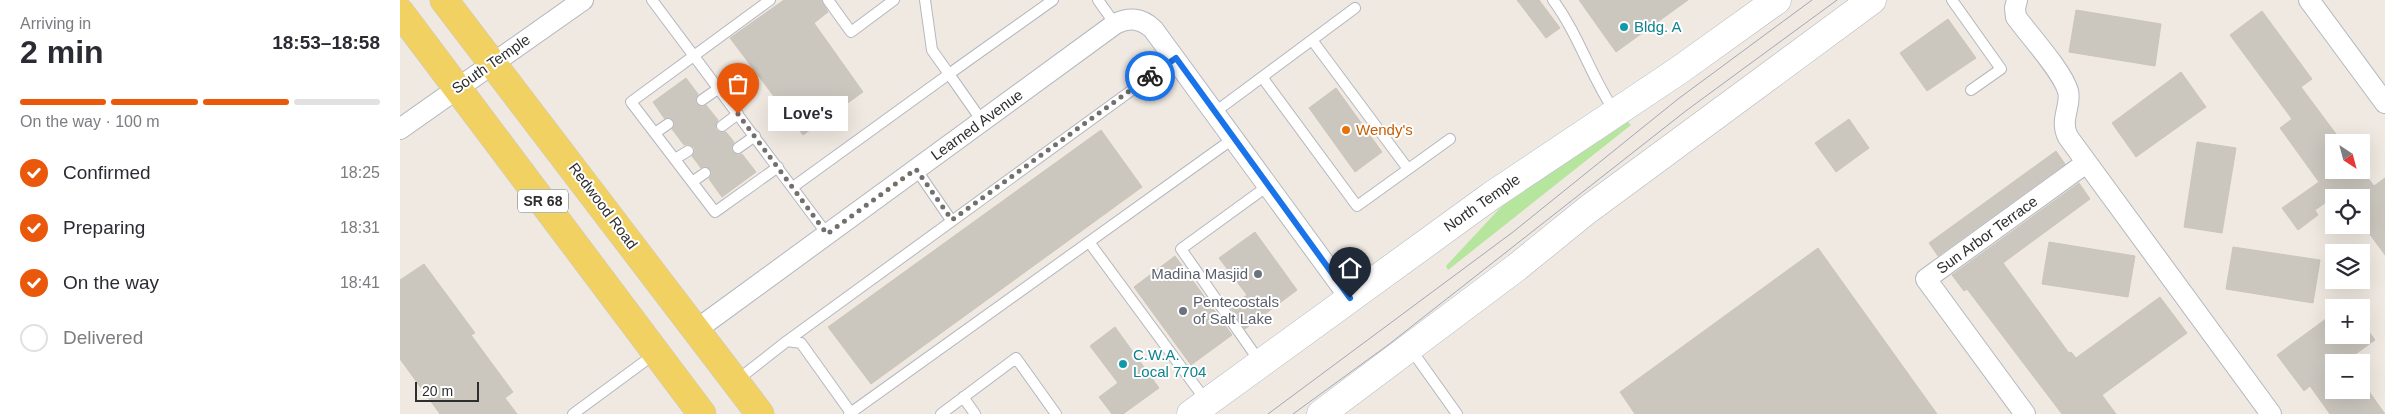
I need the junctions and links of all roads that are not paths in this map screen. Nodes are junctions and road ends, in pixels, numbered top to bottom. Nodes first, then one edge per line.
1 (444, 0) edge
2 (583, 0) edge
3 (652, 0) edge
4 (770, 0) edge
5 (828, 0) edge
6 (894, 0) edge
7 (925, 0) edge
8 (1053, 0) edge
9 (1098, 0) edge
10 (1553, 0) edge
11 (1777, 0) edge
12 (1872, 0) edge
13 (1952, 0) edge
14 (2017, 0) edge
15 (2309, 0) edge
16 (1354, 8) dead end
17 (400, 12) edge
18 (1115, 24) junction
19 (1312, 40) junction
20 (694, 56) junction
21 (1176, 58) junction
22 (492, 63) junction
23 (949, 74) junction
24 (1262, 78) junction
25 (457, 88) junction
26 (719, 88) junction
27 (1971, 90) dead end
28 (702, 100) dead end
29 (2385, 103) edge
30 (1215, 112) junction
31 (1616, 113) junction
32 (738, 114) junction
33 (982, 121) junction
34 (668, 124) dead end
35 (722, 126) dead end
36 (400, 129) edge
37 (655, 133) junction
38 (755, 136) junction
39 (1234, 138) junction
40 (1450, 139) dead end
41 (738, 148) dead end
42 (688, 150) dead end
43 (675, 160) junction
44 (2086, 163) junction
45 (778, 167) junction
46 (916, 169) junction
47 (1408, 169) junction
48 (705, 173) dead end
49 (692, 182) junction
50 (1269, 186) junction
51 (793, 187) junction
52 (952, 220) junction
53 (827, 234) junction
54 (1089, 242) junction
55 (1350, 298) junction
56 (696, 330) junction
57 (788, 341) junction
58 (1410, 347) junction
59 (657, 352) junction
60 (1261, 363) junction
61 (735, 381) junction
62 (963, 397) junction
63 (1199, 408) edge
64 (850, 413) edge
65 (573, 414) edge
66 (702, 414) edge
67 (760, 414) edge
68 (941, 414) edge
69 (975, 414) edge
70 (1056, 414) edge
71 (1321, 414) edge
72 (1457, 414) edge
73 (2025, 414) edge
74 (2271, 414) edge

1 - 22 main road, Redwood Road / SR 68
2 - 22 street, South Temple
3 - 20 lane
4 - 20 lane
5 - 6 lane
7 - 23 lane
8 - 23 lane
9 - 18 lane
10 - 31 lane
11 - 31 main road, North Temple
12 - 58 main road
13 - 27 lane
14 - 44 street
15 - 29 street
16 - 19 lane
17 - 25 main road, SR 68
18 - 21 street, Learned Avenue
18 - 33 street, Learned Avenue
19 - 24 lane
19 - 47 lane
20 - 26 lane
20 - 37 lane
21 - 30 street
21 - 52 lane
22 - 25 street, South Temple
22 - 56 main road, Redwood Road / SR 68
23 - 33 lane
23 - 51 lane
24 - 30 lane
24 - 47 lane
25 - 36 street, South Temple
25 - 59 main road, SR 68
26 - 28 lane
26 - 32 lane
30 - 39 street
31 - 55 main road, North Temple
32 - 35 lane
32 - 38 lane
33 - 46 street, Learned Avenue
34 - 37 lane
37 - 43 lane
38 - 41 lane
38 - 45 lane
39 - 50 street
39 - 54 lane
40 - 47 lane
42 - 43 lane
43 - 49 lane
44 - 73 street, Sun Arbor Terrace
44 - 74 street
45 - 49 lane
45 - 51 lane
46 - 52 lane
46 - 53 street, Learned Avenue
48 - 49 lane
50 - 55 street
50 - 60 lane
51 - 53 lane
52 - 57 lane
53 - 56 street, Learned Avenue
54 - 63 lane
54 - 64 lane
55 - 60 main road, North Temple
56 - 61 main road, Redwood Road / SR 68
57 - 61 lane
57 - 64 lane
58 - 71 main road
58 - 72 lane
59 - 65 lane
59 - 66 main road, SR 68
60 - 63 main road, North Temple
61 - 67 main road, Redwood Road / SR 68
62 - 68 lane
62 - 69 lane
62 - 70 lane

